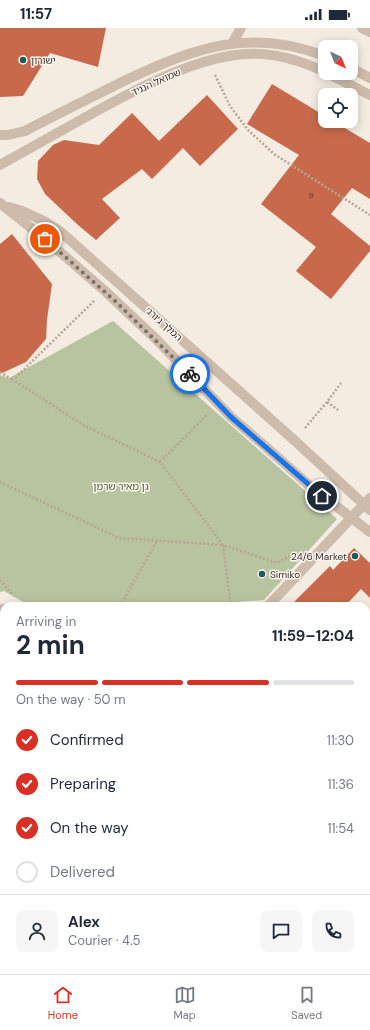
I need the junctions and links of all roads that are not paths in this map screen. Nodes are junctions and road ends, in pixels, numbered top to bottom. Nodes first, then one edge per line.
1 (241, 28) edge
2 (362, 28) edge
3 (370, 32) edge
4 (234, 40) junction
5 (318, 53) edge
6 (318, 68) edge
7 (358, 72) edge
8 (370, 78) edge
9 (341, 80) edge
10 (370, 95) edge
11 (0, 135) edge
12 (0, 165) edge
13 (0, 203) edge
14 (368, 504) edge
15 (352, 517) junction
16 (370, 532) edge
17 (272, 602) edge

1 - 4 street
2 - 3 street
4 - 5 street, שמואל הנגיד
4 - 11 street, שמואל הנגיד
6 - 12 street, שמואל הנגיד
7 - 8 street
9 - 10 street, שמואל הנגיד
13 - 14 street, המלך ג׳ורג׳
13 - 15 street
14 - 15 street
15 - 16 street
15 - 17 street

